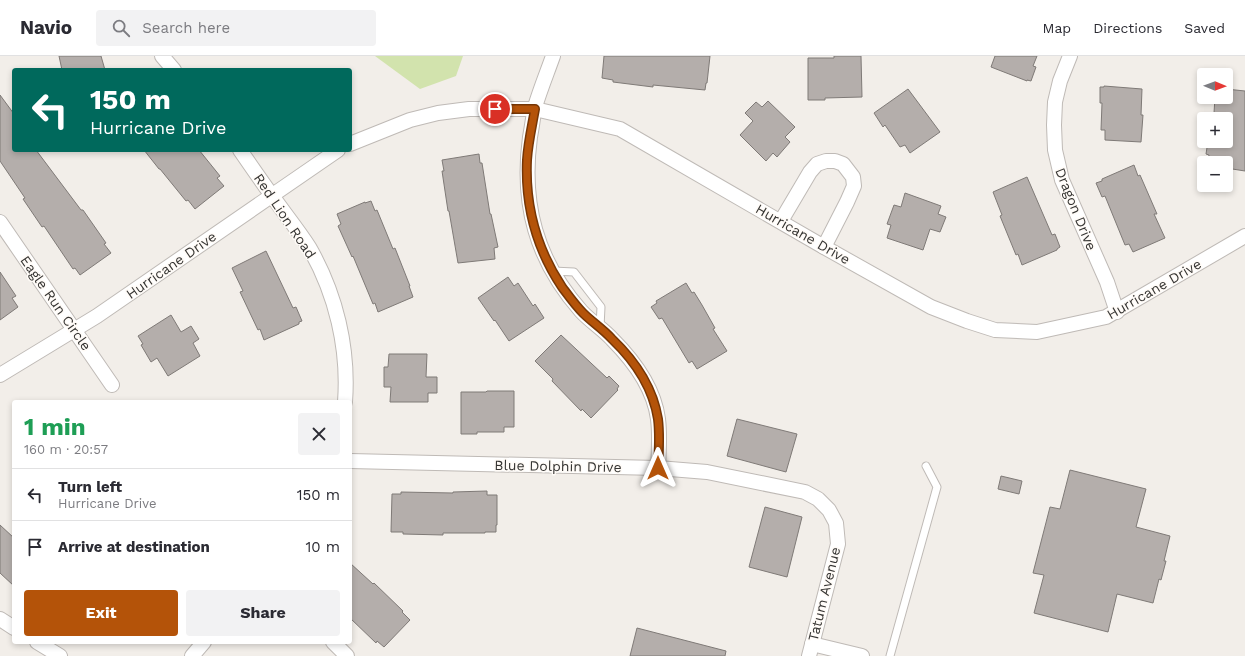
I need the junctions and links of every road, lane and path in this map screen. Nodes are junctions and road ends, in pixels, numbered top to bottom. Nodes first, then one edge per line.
1 (162, 56) edge
2 (553, 56) edge
3 (1070, 56) edge
4 (172, 68) edge
5 (535, 109) junction
6 (352, 143) edge
7 (241, 152) edge
8 (335, 152) edge
9 (272, 196) junction
10 (781, 221) junction
11 (0, 222) edge
12 (1245, 236) edge
13 (824, 247) junction
14 (1117, 312) junction
15 (75, 331) junction
16 (0, 375) edge
17 (112, 385) dead end
18 (345, 400) edge
19 (352, 461) edge
20 (926, 466) dead end
21 (658, 468) junction
22 (829, 510) joint
23 (0, 619) edge
24 (12, 627) edge
25 (40, 644) edge
26 (202, 644) edge
27 (335, 644) edge
28 (810, 650) edge
29 (60, 656) edge
30 (192, 656) edge
31 (346, 656) edge
32 (862, 656) edge
33 (890, 656) edge

1 - 4 street
2 - 5 street
3 - 14 street, Dragon Drive
5 - 6 street, Hurricane Drive
5 - 10 street, Hurricane Drive
5 - 21 street
7 - 9 street, Red Lion Road
8 - 9 street, Hurricane Drive
9 - 15 street, Hurricane Drive
9 - 18 street, Red Lion Road
10 - 13 street, Hurricane Drive
10 - 13 street
11 - 15 street, Eagle Run Circle
12 - 14 street, Hurricane Drive
13 - 14 street, Hurricane Drive
15 - 16 street, Hurricane Drive
15 - 17 street, Eagle Run Circle
19 - 21 street, Blue Dolphin Drive
20 - 33 lane
21 - 22 street, Blue Dolphin Drive
22 - 28 street, Tatum Avenue
23 - 24 street
25 - 29 street
26 - 30 street
27 - 31 street
28 - 32 street

